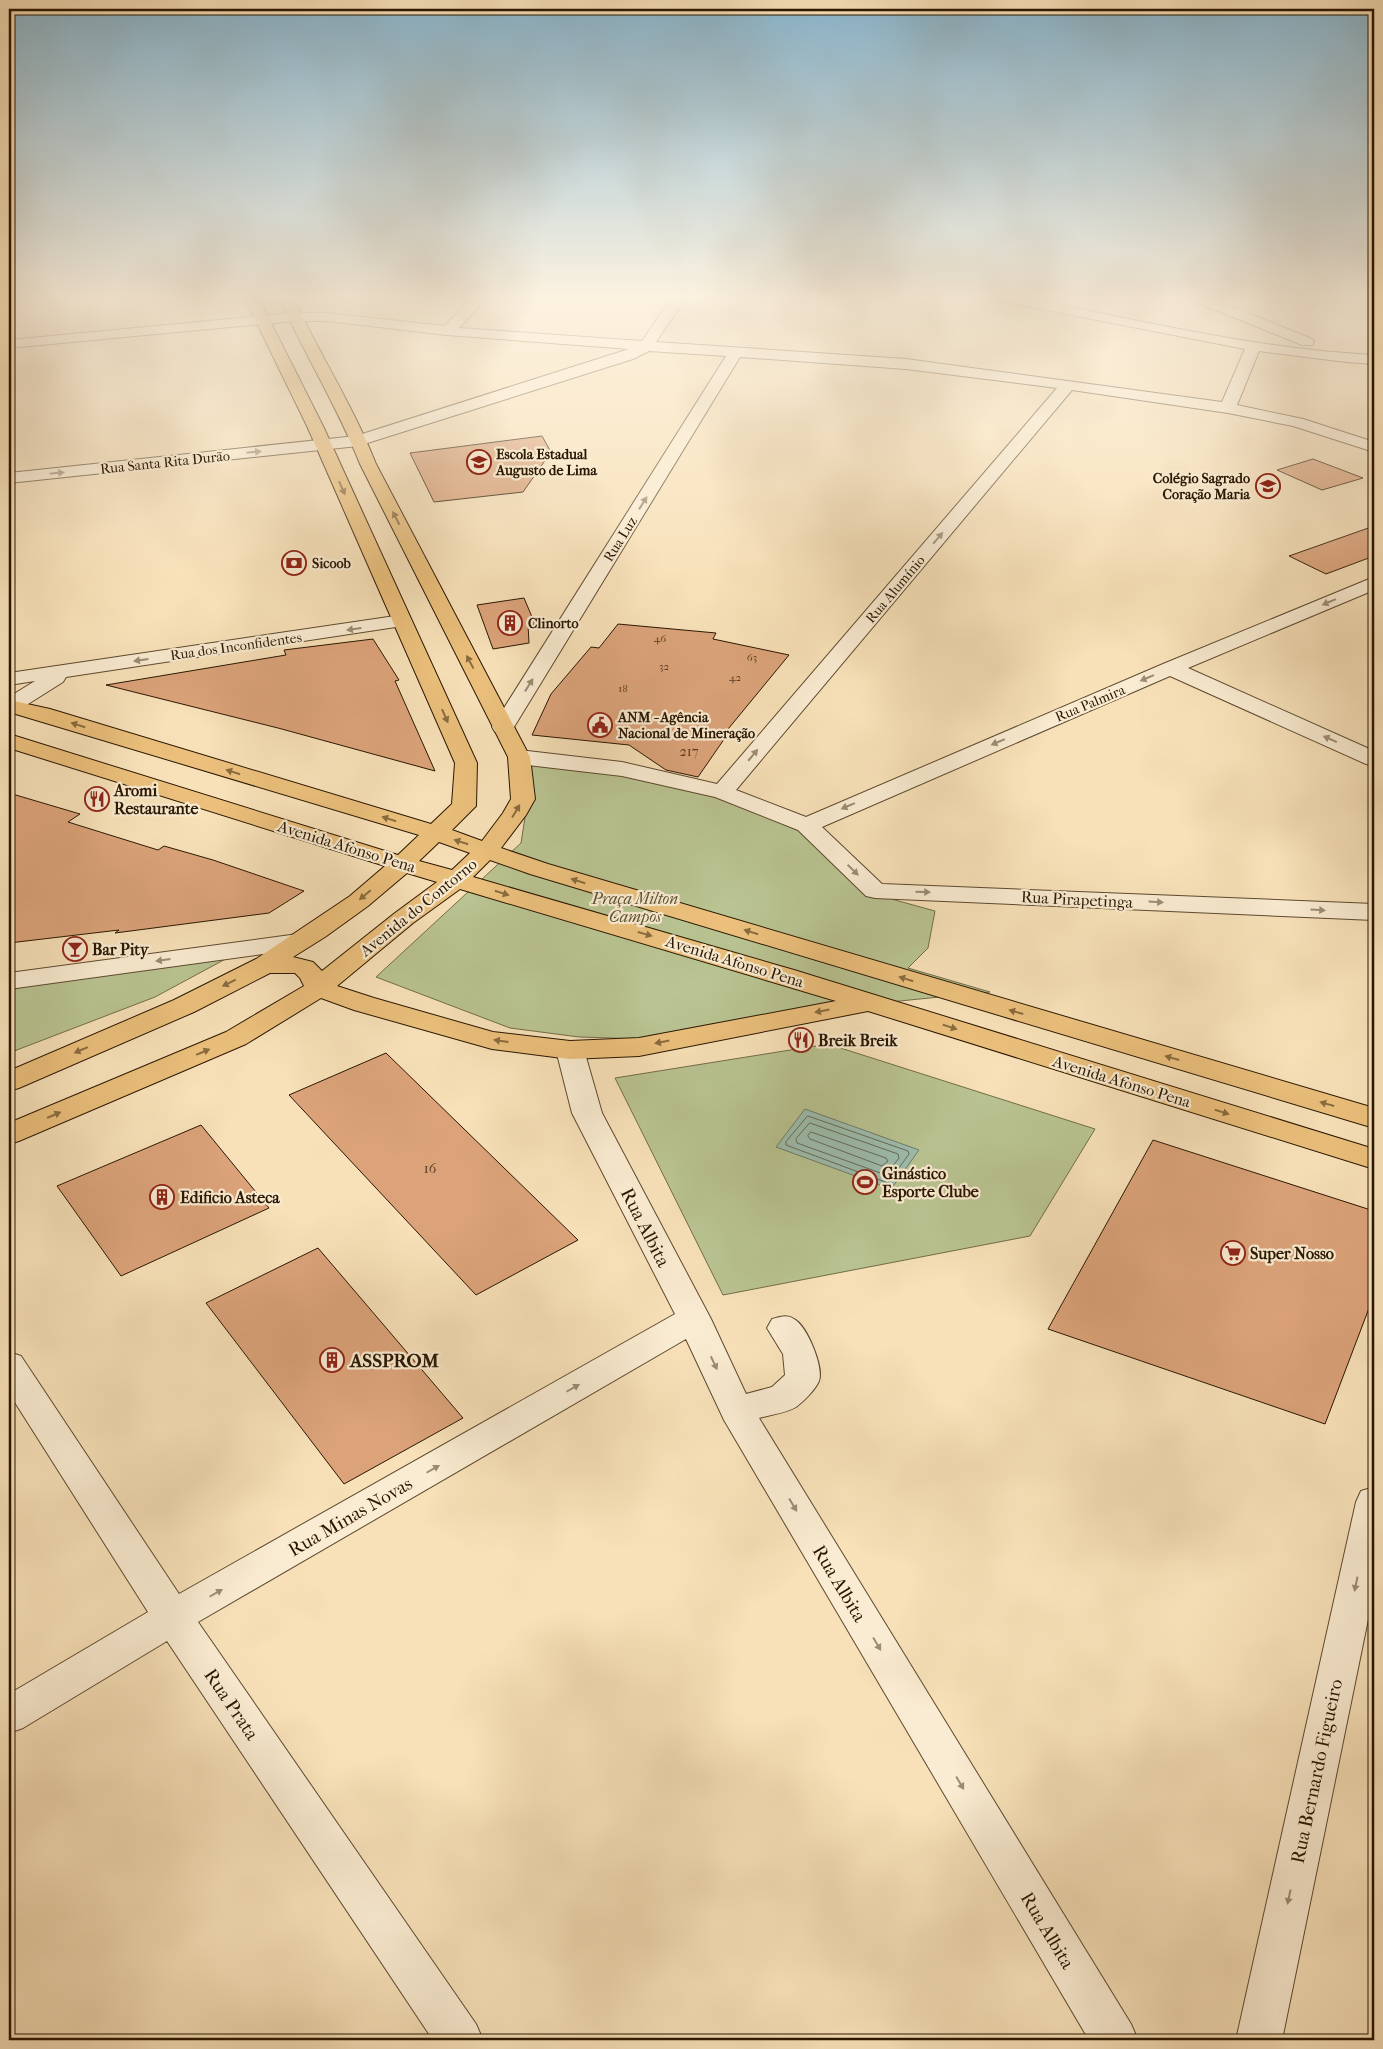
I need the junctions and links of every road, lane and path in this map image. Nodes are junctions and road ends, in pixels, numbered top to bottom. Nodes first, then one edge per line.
1 (296, 391) edge
2 (332, 391) edge
3 (520, 391) edge
4 (712, 391) edge
5 (1063, 391) edge
6 (1107, 391) edge
7 (1235, 391) edge
8 (1228, 408) junction
9 (358, 441) junction
10 (322, 444) junction
11 (1374, 447) edge
12 (9, 478) edge
13 (1368, 590) edge
14 (402, 621) junction
15 (1170, 668) junction
16 (70, 670) junction
17 (9, 679) edge
18 (9, 706) edge
19 (503, 727) junction
20 (9, 741) edge
21 (519, 757) junction
22 (1374, 759) edge
23 (722, 792) junction
24 (806, 824) junction
25 (436, 833) junction
26 (487, 850) junction
27 (402, 864) junction
28 (457, 879) junction
29 (1374, 912) edge
30 (298, 942) junction
31 (265, 965) junction
32 (9, 981) edge
33 (318, 988) junction
34 (870, 1002) junction
35 (986, 1003) junction
36 (570, 1050) junction
37 (9, 1082) edge
38 (1374, 1118) edge
39 (9, 1134) edge
40 (1374, 1159) edge
41 (694, 1319) junction
42 (784, 1328) dead end
43 (9, 1365) edge
44 (736, 1410) junction
45 (1374, 1502) edge
46 (173, 1617) junction
47 (9, 1715) edge
48 (460, 2040) edge
49 (1115, 2040) edge
50 (1259, 2040) edge

1 - 10 main road
2 - 9 main road, Avenida do Contorno
3 - 9 street, Rua Santa Rita Durão
19 -> 4 street, Rua Luz
23 -> 5 street, Rua Alumínio
6 - 8 street
7 - 8 street
8 - 11 street
9 - 10 street, Rua Santa Rita Durão
19 -> 9 main road, Avenida do Contorno
12 -> 10 street, Rua Santa Rita Durão
10 -> 14 main road
13 -> 15 street, Rua Palmira
14 -> 16 street, Rua dos Inconfidentes
14 -> 25 main road
22 -> 15 street
15 -> 24 street, Rua Palmira
16 - 17 street, Rua dos Inconfidentes
16 - 18 street, Rua dos Inconfidentes
25 -> 18 main road, Avenida Afonso Pena
19 - 21 main road, Avenida do Contorno
20 - 27 main road, Avenida Afonso Pena
21 - 23 street
26 -> 21 main road, Avenida do Contorno
23 - 24 street
24 -> 29 street, Rua Pirapetinga
26 -> 25 main road, Avenida Afonso Pena
25 - 27 main road
26 - 28 main road, Avenida do Contorno
35 -> 26 main road, Avenida Afonso Pena
27 - 28 main road, Avenida Afonso Pena
27 -> 30 main road
28 - 33 main road, Avenida do Contorno
28 -> 34 main road, Avenida Afonso Pena
30 - 31 main road
30 -> 32 street
31 - 33 main road
31 -> 37 main road
36 -> 33 main road
39 -> 33 main road, Avenida do Contorno
34 - 35 main road
34 -> 36 main road
34 -> 40 main road, Avenida Afonso Pena
38 -> 35 main road, Avenida Afonso Pena
36 - 41 street, Rua Albita
41 -> 44 street, Rua Albita
46 -> 41 street, Rua Minas Novas
42 - 44 street
43 - 46 street, Rua Prata
44 -> 49 street, Rua Albita
45 -> 50 street, Rua Bernardo Figueiro
46 - 47 street, Rua Minas Novas
46 - 48 street, Rua Prata

